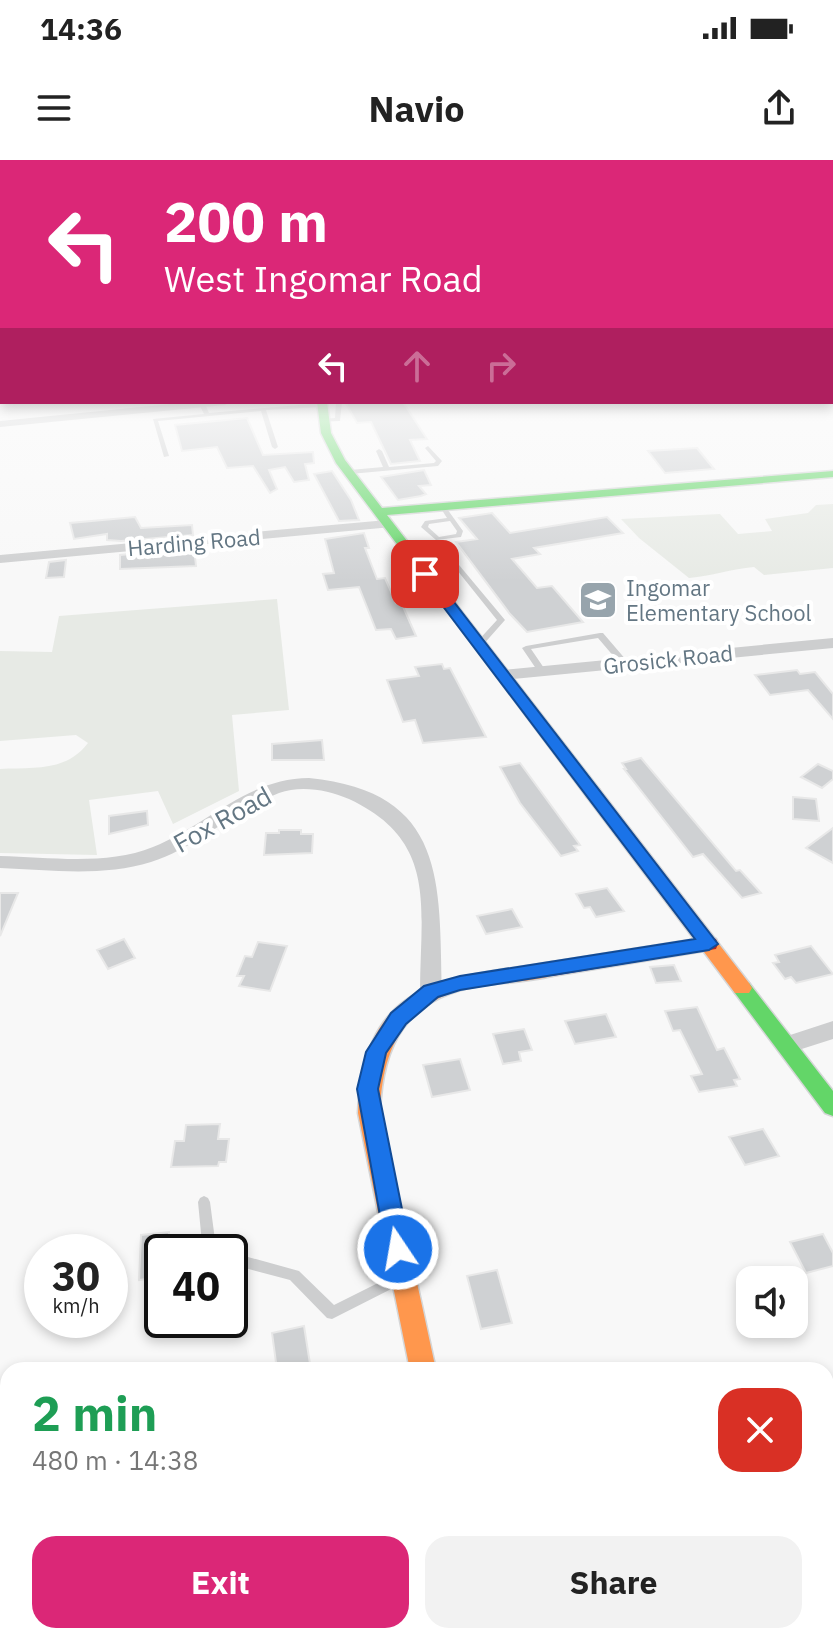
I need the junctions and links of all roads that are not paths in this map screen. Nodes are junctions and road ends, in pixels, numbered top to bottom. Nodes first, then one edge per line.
1 (162, 443) edge
2 (274, 443) edge
3 (329, 443) edge
4 (275, 447) dead end
5 (428, 448) dead end
6 (379, 451) dead end
7 (166, 456) dead end
8 (387, 470) junction
9 (350, 472) junction
10 (833, 474) edge
11 (447, 513) junction
12 (383, 518) junction
13 (407, 550) junction
14 (0, 559) edge
15 (479, 644) junction
16 (830, 647) edge
17 (624, 663) junction
18 (542, 671) junction
19 (502, 675) junction
20 (0, 862) edge
21 (709, 944) junction
22 (431, 992) junction
23 (833, 1030) edge
24 (786, 1045) junction
25 (833, 1107) edge
26 (204, 1202) dead end
27 (208, 1234) edge
28 (248, 1263) edge
29 (404, 1277) junction
30 (421, 1362) edge

1 - 7 lane
2 - 4 lane
3 - 9 main road
5 - 8 lane
6 - 8 lane
8 - 9 lane
9 - 12 main road
10 - 11 main road
11 - 11 lane
11 - 12 main road
12 - 13 main road
12 - 14 street, Harding Road
13 - 15 main road
13 - 15 lane
15 - 19 main road
16 - 17 street, Grosick Road
17 - 18 street, Grosick Road
17 - 18 lane
18 - 19 street, Grosick Road
19 - 21 main road
20 - 22 street, Fox Road
21 - 22 main road
21 - 24 main road
22 - 29 main road
23 - 24 street
24 - 25 main road
26 - 27 lane
28 - 29 lane
29 - 30 main road

